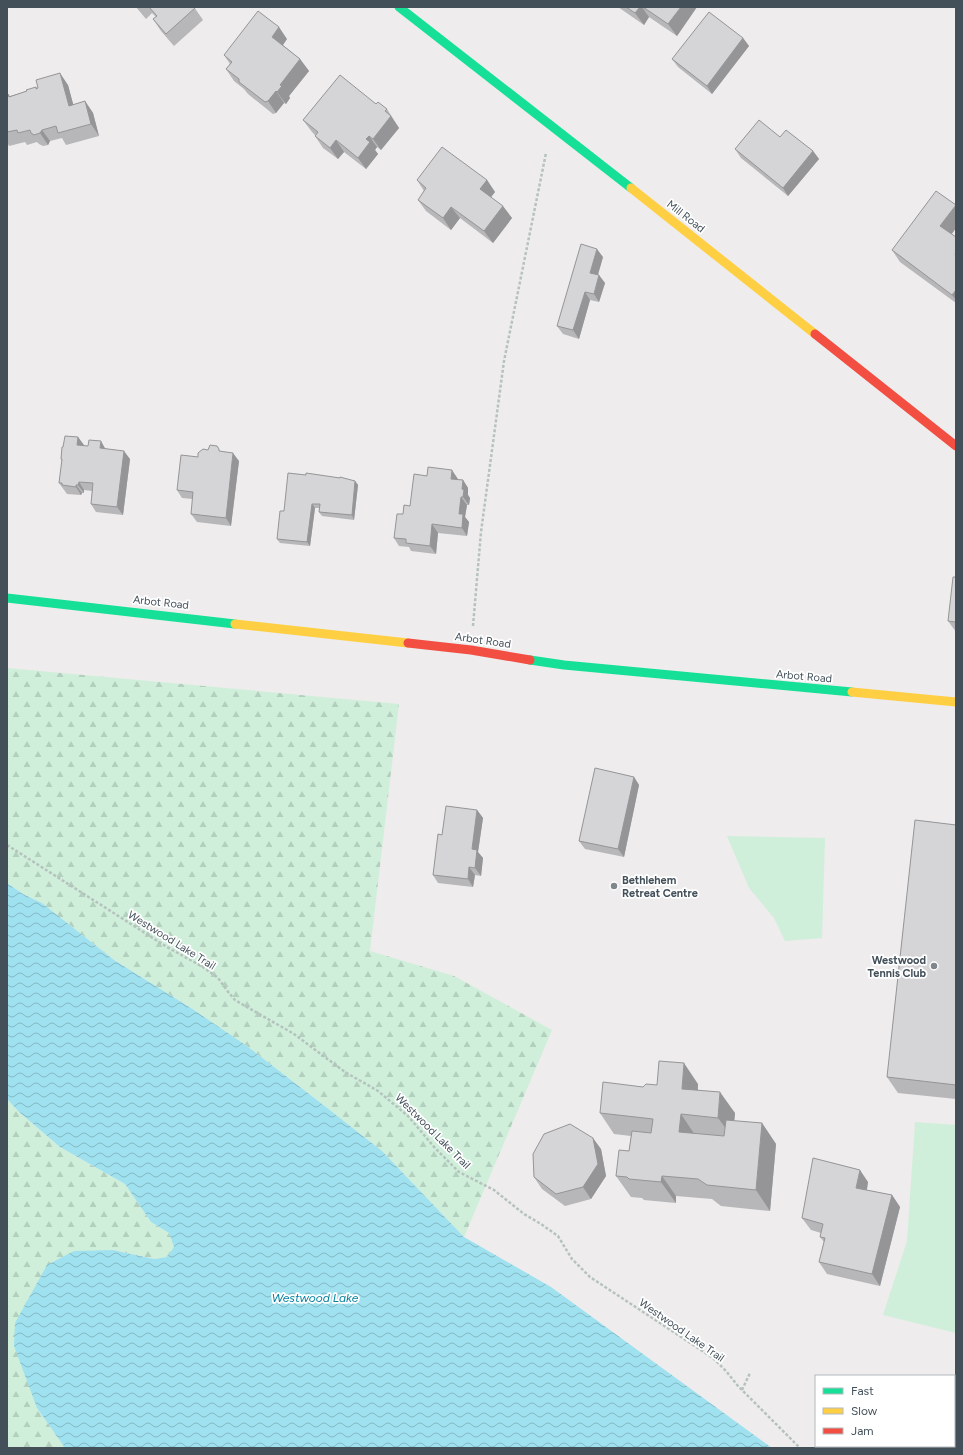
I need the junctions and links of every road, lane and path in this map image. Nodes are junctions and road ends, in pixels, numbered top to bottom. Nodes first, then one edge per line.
1 (399, 7) edge
2 (552, 125) junction
3 (956, 446) edge
4 (7, 598) edge
5 (471, 650) junction
6 (956, 702) edge
7 (7, 846) edge
8 (750, 1373) dead end
9 (742, 1390) junction
10 (800, 1448) edge

1 - 2 street, Mill Road
2 - 3 street, Mill Road
2 - 5 path
4 - 5 street, Arbot Road
5 - 6 street, Arbot Road
7 - 9 path, Westwood Lake Trail
8 - 9 path
9 - 10 path, Westwood Lake Trail

